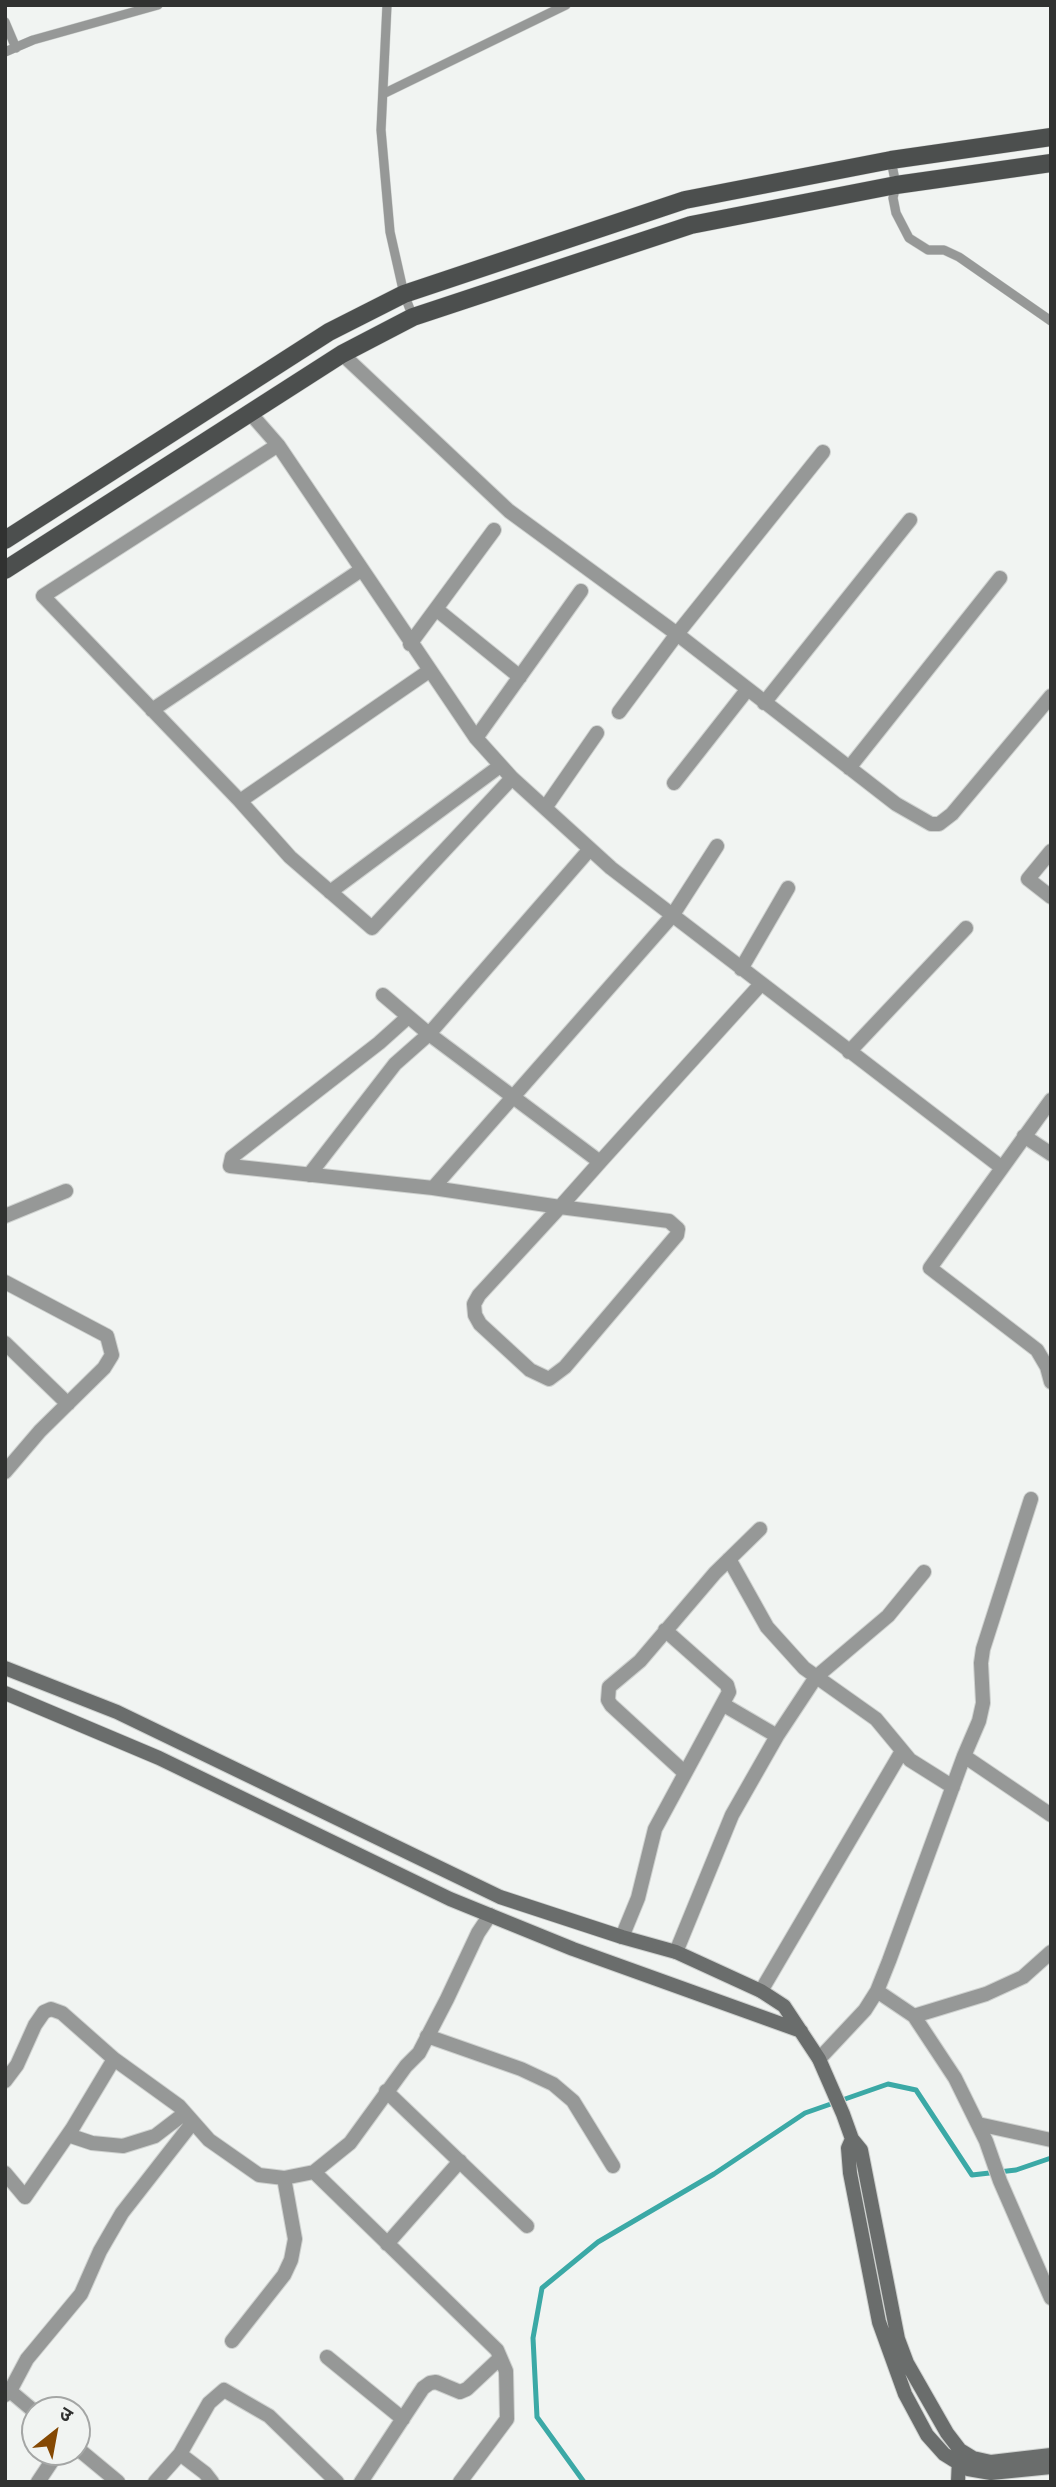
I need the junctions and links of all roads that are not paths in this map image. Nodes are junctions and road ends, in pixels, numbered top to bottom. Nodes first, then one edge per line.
1 (159, 5) edge
2 (387, 5) edge
3 (566, 5) edge
4 (5, 22) edge
5 (16, 48) junction
6 (5, 52) edge
7 (383, 94) junction
8 (1051, 137) edge
9 (891, 160) junction
10 (1051, 163) edge
11 (896, 185) junction
12 (404, 294) junction
13 (413, 317) junction
14 (1051, 321) edge
15 (342, 354) junction
16 (250, 412) junction
17 (278, 445) junction
18 (822, 453) dead end
19 (910, 520) dead end
20 (494, 530) dead end
21 (5, 540) edge
22 (5, 570) edge
23 (361, 570) junction
24 (1000, 578) dead end
25 (581, 591) dead end
26 (436, 609) junction
27 (677, 634) junction
28 (410, 644) junction
29 (429, 671) junction
30 (520, 677) junction
31 (747, 690) junction
32 (1051, 696) edge
33 (764, 703) junction
34 (152, 710) junction
35 (618, 712) dead end
36 (597, 733) dead end
37 (476, 738) junction
38 (499, 766) junction
39 (849, 768) junction
40 (512, 778) junction
41 (674, 783) dead end
42 (240, 801) junction
43 (545, 808) junction
44 (717, 846) dead end
45 (590, 849) junction
46 (1051, 851) edge
47 (788, 888) dead end
48 (330, 892) junction
49 (1051, 897) edge
50 (672, 916) junction
51 (966, 928) dead end
52 (741, 969) junction
53 (761, 984) junction
54 (383, 995) dead end
55 (408, 1017) junction
56 (429, 1034) junction
57 (849, 1052) junction
58 (513, 1097) junction
59 (1051, 1100) edge
60 (1024, 1136) junction
61 (1051, 1154) edge
62 (600, 1161) junction
63 (1001, 1167) junction
64 (309, 1175) junction
65 (433, 1188) junction
66 (66, 1191) dead end
67 (560, 1207) junction
68 (5, 1216) edge
69 (5, 1282) edge
70 (5, 1343) edge
71 (1051, 1382) edge
72 (68, 1404) junction
73 (5, 1472) edge
74 (1031, 1499) dead end
75 (760, 1529) dead end
76 (729, 1559) junction
77 (923, 1572) dead end
78 (665, 1630) junction
79 (5, 1668) edge
80 (816, 1677) junction
81 (5, 1693) edge
82 (724, 1705) junction
83 (777, 1736) junction
84 (902, 1751) junction
85 (964, 1756) junction
86 (685, 1773) junction
87 (953, 1787) junction
88 (1051, 1815) edge
89 (490, 1915) junction
90 (622, 1937) junction
91 (676, 1952) junction
92 (1051, 1952) edge
93 (761, 1991) junction
94 (877, 1991) junction
95 (914, 2016) junction
96 (801, 2031) junction
97 (427, 2036) junction
98 (114, 2059) junction
99 (819, 2059) junction
100 (5, 2081) edge
101 (386, 2091) junction
102 (189, 2117) junction
103 (978, 2123) junction
104 (68, 2135) junction
105 (1051, 2140) edge
106 (460, 2161) junction
107 (613, 2166) dead end
108 (314, 2172) junction
109 (5, 2173) edge
110 (284, 2178) junction
111 (527, 2226) dead end
112 (387, 2244) junction
113 (1051, 2298) edge
114 (232, 2342) dead end
115 (327, 2357) dead end
116 (500, 2358) junction
117 (8, 2393) edge
118 (403, 2419) junction
119 (180, 2454) junction
120 (1051, 2455) edge
121 (959, 2457) junction
122 (91, 2460) edge
123 (49, 2466) edge
124 (1051, 2467) edge
125 (38, 2482) edge
126 (118, 2482) edge
127 (155, 2482) edge
128 (212, 2482) edge
129 (337, 2482) edge
130 (361, 2482) edge
131 (460, 2482) edge
132 (958, 2482) edge

1 - 5 lane
2 - 7 lane
3 - 7 lane
4 - 5 lane
5 - 6 lane
7 - 12 lane
8 - 9 main road
9 - 11 lane
9 - 12 main road
10 - 11 main road
11 - 13 main road
11 - 14 lane
12 - 13 lane
12 - 21 main road
13 - 15 main road
15 - 16 main road
15 - 27 street
16 - 17 street
16 - 22 main road
17 - 23 street
17 - 34 street
18 - 27 street
19 - 33 street
20 - 26 street
23 - 28 street
23 - 34 street
24 - 39 street
25 - 30 street
26 - 28 street
26 - 30 street
27 - 31 street
27 - 35 street
28 - 29 street
29 - 37 street
29 - 42 street
30 - 37 street
31 - 33 street
31 - 41 street
32 - 39 street
33 - 39 street
34 - 42 street
36 - 43 street
37 - 38 street
38 - 40 street
38 - 48 street
40 - 43 street
40 - 48 street
42 - 48 street
43 - 45 street
44 - 50 street
45 - 50 street
45 - 56 street
46 - 49 street
47 - 52 street
50 - 52 street
50 - 58 street
51 - 57 street
52 - 53 street
53 - 57 street
53 - 62 street
54 - 55 street
55 - 56 street
55 - 64 street
56 - 58 street
56 - 64 street
57 - 63 street
58 - 62 street
58 - 65 street
59 - 60 street
60 - 61 street
60 - 63 street
62 - 67 street
63 - 71 street
64 - 65 street
65 - 67 street
66 - 68 street
67 - 67 street
69 - 72 street
70 - 72 street
72 - 73 street
74 - 85 street
75 - 76 street
76 - 78 street
76 - 80 street
77 - 80 street
78 - 82 street
78 - 86 street
79 - 90 street
80 - 83 street
80 - 84 street
81 - 89 street
82 - 83 street
82 - 86 street
83 - 91 street
84 - 87 street
84 - 93 street
85 - 87 street
85 - 88 street
86 - 90 street
87 - 94 street
89 - 96 street
89 - 97 street
90 - 91 street
91 - 93 street
92 - 95 street
93 - 96 street
94 - 95 street
94 - 99 street
95 - 103 street
96 - 99 street
97 - 101 street
97 - 107 street
98 - 100 street
98 - 102 street
98 - 104 street
99 - 121 street
101 - 106 street
101 - 108 street
102 - 104 street
102 - 110 street
102 - 117 street
103 - 105 street
103 - 113 street
104 - 109 street
106 - 111 street
106 - 112 street
108 - 110 street
108 - 112 street
110 - 114 street
112 - 116 street
115 - 118 street
116 - 118 street
116 - 131 street
118 - 130 street
119 - 127 street
119 - 128 street
119 - 129 street
120 - 121 street
121 - 124 street
121 - 132 street
122 - 126 street
123 - 125 street

